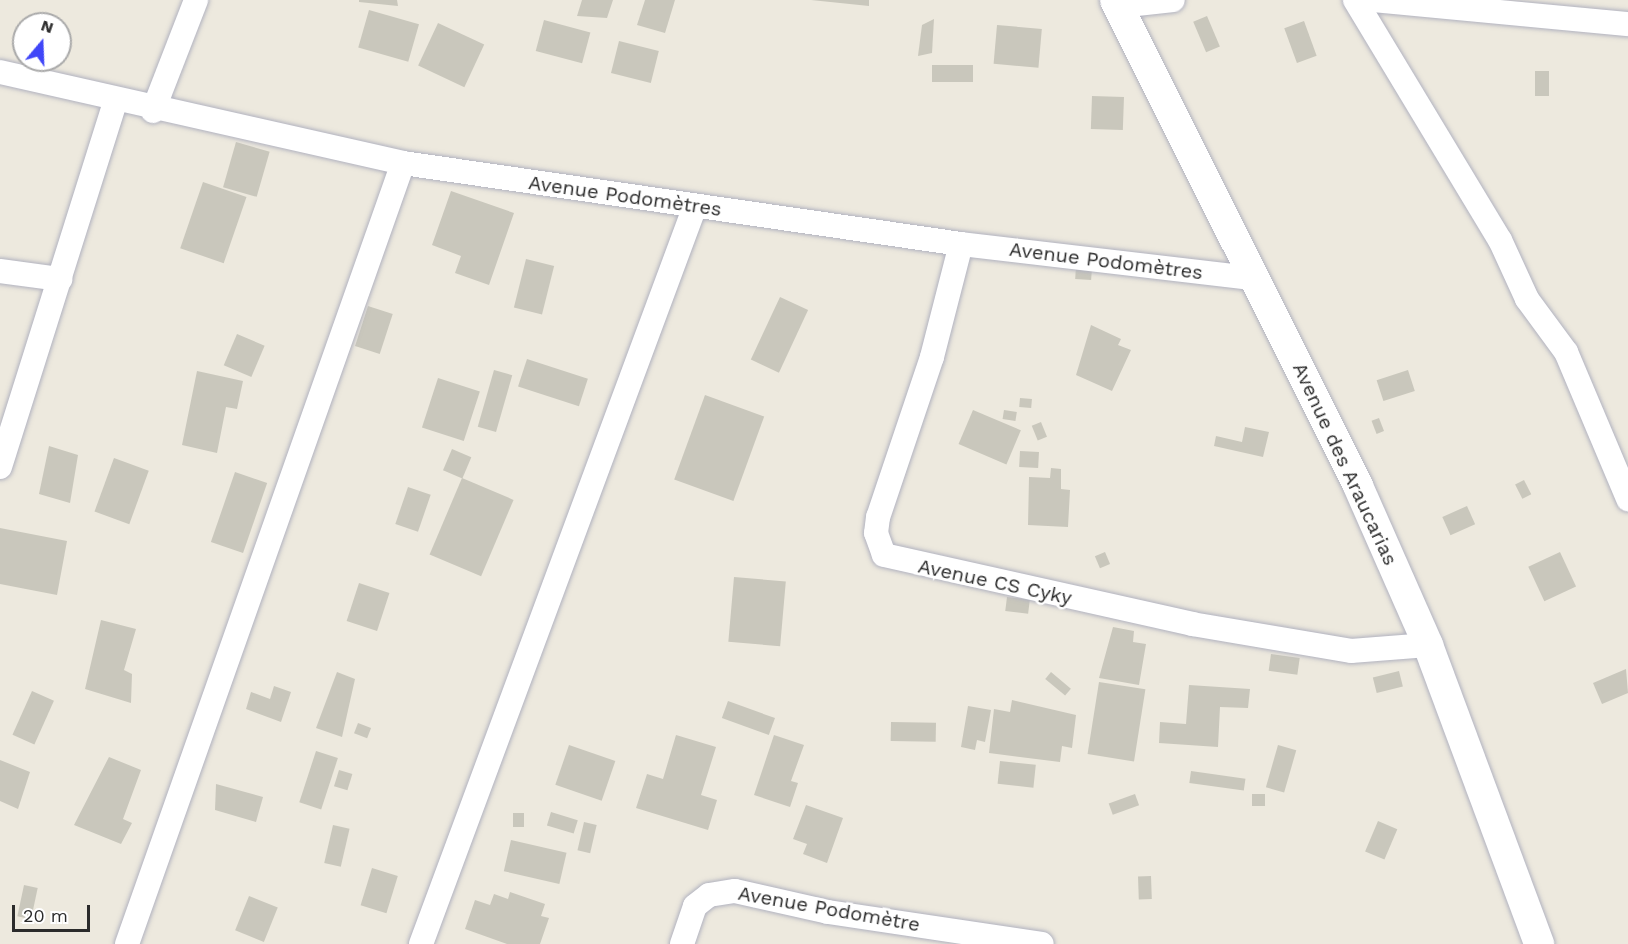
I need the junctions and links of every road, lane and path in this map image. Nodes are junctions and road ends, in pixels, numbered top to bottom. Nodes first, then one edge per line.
1 (196, 0) edge
2 (1173, 0) edge
3 (1355, 0) edge
4 (1372, 0) edge
5 (1117, 3) edge
6 (1628, 24) edge
7 (0, 72) edge
8 (116, 100) junction
9 (153, 111) junction
10 (403, 163) junction
11 (695, 206) junction
12 (961, 244) junction
13 (0, 271) edge
14 (60, 279) junction
15 (1257, 279) junction
16 (0, 467) edge
17 (1628, 499) edge
18 (1428, 645) junction
19 (127, 944) edge
20 (421, 944) edge
21 (682, 944) edge
22 (1042, 944) edge
23 (1539, 944) edge

1 - 9 street
2 - 5 street
3 - 17 street
4 - 6 street
5 - 15 street, Avenue des Araucarias
7 - 8 street, Avenue Podomètres
8 - 9 street, Avenue Podomètres
8 - 14 street
9 - 10 street, Avenue Podomètres
10 - 11 street, Avenue Podomètres
10 - 19 street
11 - 12 street, Avenue Podomètres
11 - 20 street
12 - 15 street, Avenue Podomètres
12 - 18 street, Avenue CS Cyky
13 - 14 street
14 - 16 street
15 - 18 street, Avenue des Araucarias
18 - 23 street, Avenue des Araucarias
21 - 22 street, Avenue Podomètre

